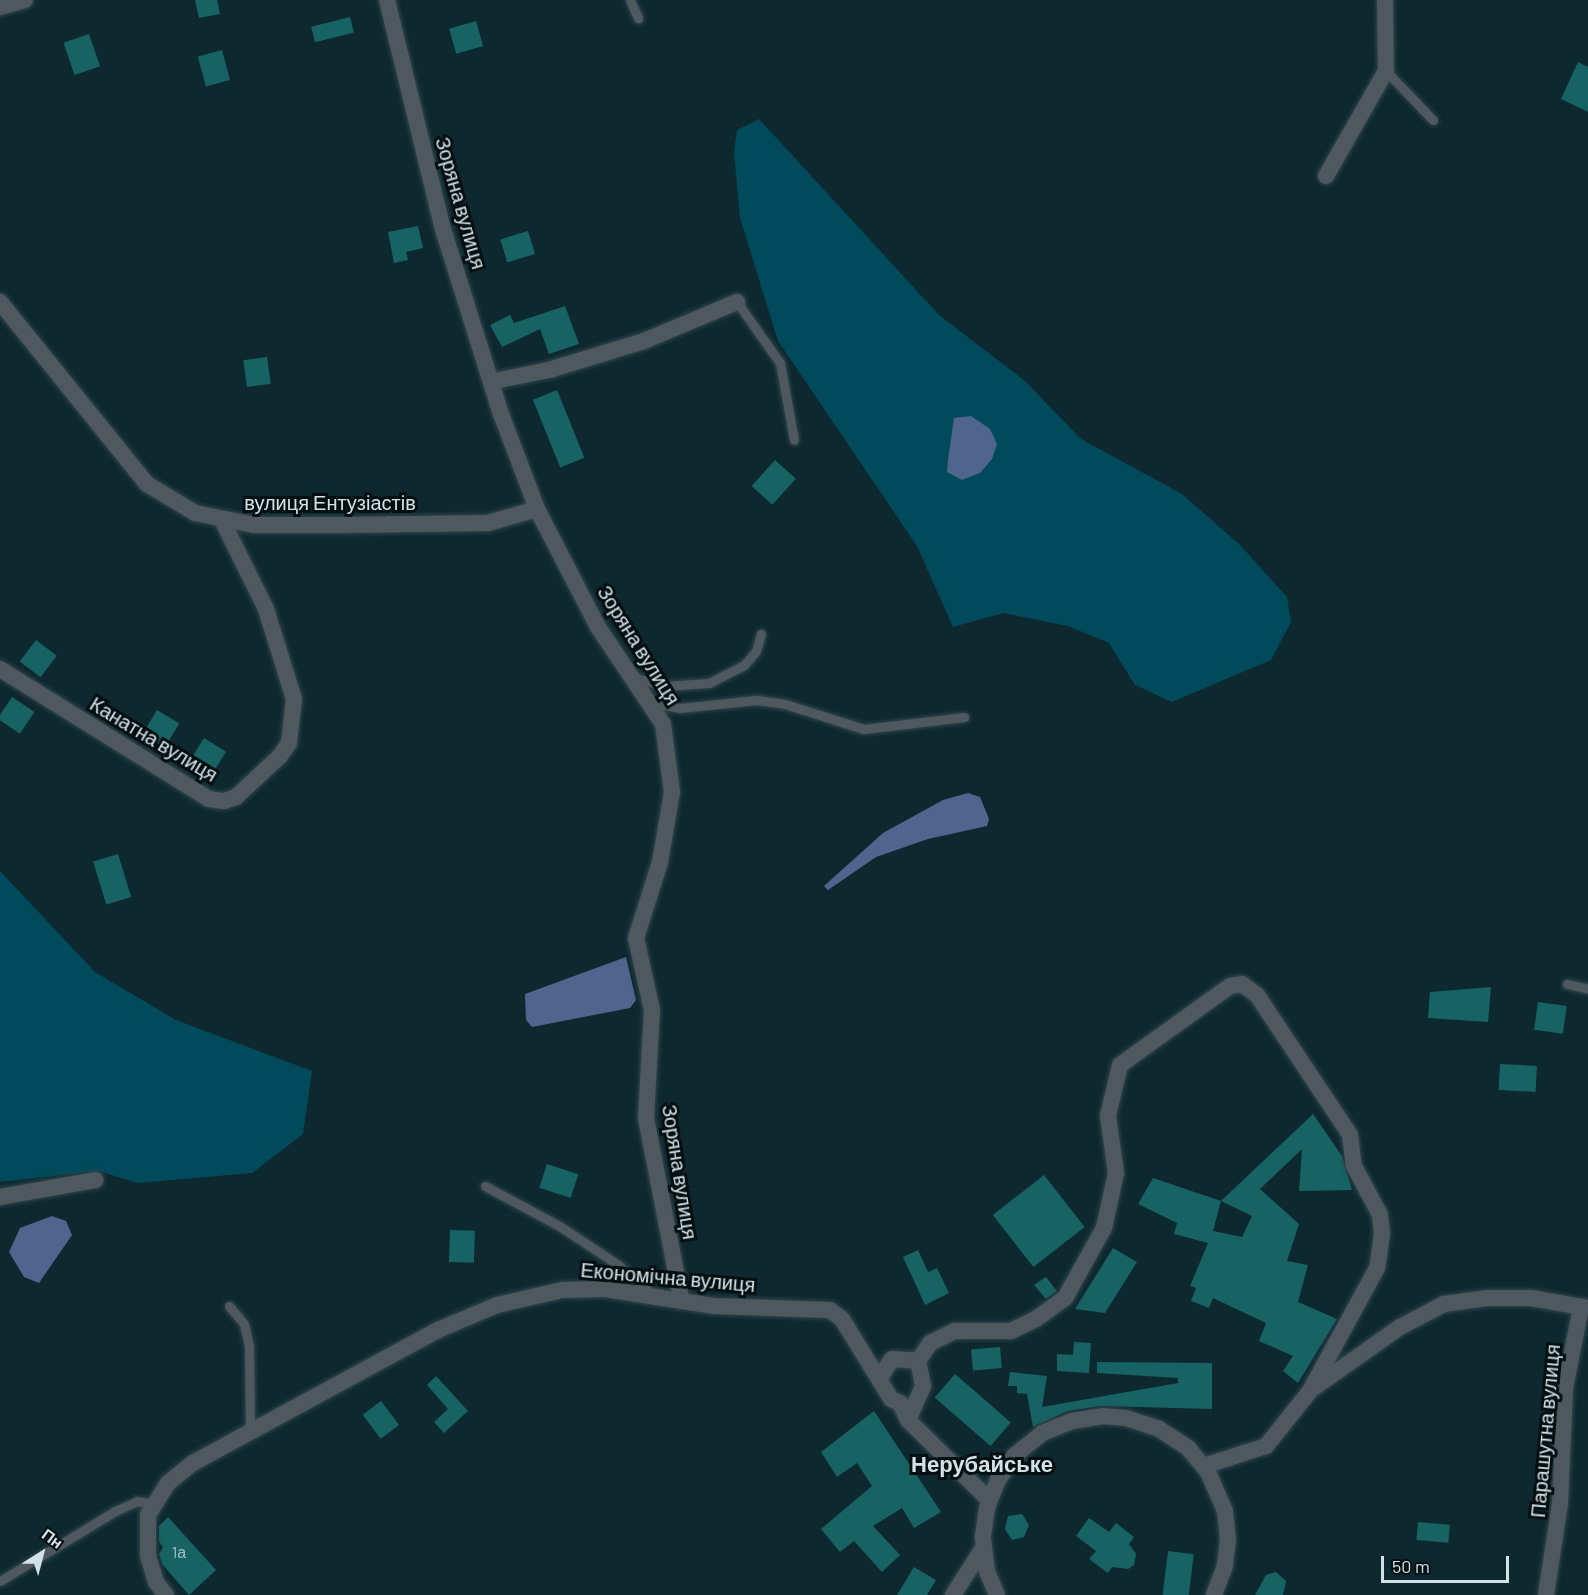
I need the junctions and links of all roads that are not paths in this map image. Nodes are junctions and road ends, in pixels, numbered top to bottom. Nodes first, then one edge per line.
1 (25, 0) edge
2 (387, 0) edge
3 (630, 0) edge
4 (1385, 0) edge
5 (0, 7) edge
6 (638, 18) dead end
7 (1386, 71) junction
8 (1433, 120) dead end
9 (1326, 176) dead end
10 (0, 302) edge
11 (738, 302) joint
12 (494, 381) junction
13 (794, 440) dead end
14 (537, 509) junction
15 (222, 520) junction
16 (761, 634) dead end
17 (0, 669) edge
18 (630, 676) junction
19 (652, 703) junction
20 (964, 717) dead end
21 (1567, 984) dead end
22 (1588, 989) edge
23 (95, 1180) dead end
24 (485, 1186) dead end
25 (0, 1197) edge
26 (652, 1295) junction
27 (681, 1298) junction
28 (229, 1306) dead end
29 (1584, 1307) edge
30 (918, 1361) junction
31 (880, 1378) junction
32 (1310, 1391) junction
33 (907, 1402) junction
34 (250, 1435) junction
35 (1204, 1466) junction
36 (989, 1500) junction
37 (153, 1504) junction
38 (983, 1548) junction
39 (0, 1581) edge
40 (166, 1595) edge
41 (953, 1595) edge
42 (997, 1595) edge
43 (1214, 1595) edge
44 (1546, 1595) edge

1 - 5 street
2 - 12 street, Зоряна вулиця
3 - 6 lane
4 - 7 street
7 - 8 lane
7 - 9 street
10 - 15 street, вулиця Ентузіастів
11 - 12 street
11 - 13 lane
12 - 14 street, Зоряна вулиця
14 - 15 street, вулиця Ентузіастів
14 - 18 street, Зоряна вулиця
15 - 17 street, Канатна вулиця
16 - 18 lane
18 - 19 street, Зоряна вулиця
19 - 20 lane
19 - 27 street, Зоряна вулиця
21 - 22 lane
23 - 25 street
24 - 26 lane
26 - 27 street, Економічна вулиця
26 - 34 street, Економічна вулиця
27 - 31 street, Економічна вулиця
28 - 34 lane
29 - 32 street
29 - 44 street, Парашутна вулиця
30 - 31 street
30 - 32 street
30 - 33 street
31 - 33 street, Економічна вулиця
32 - 35 street
33 - 36 street
34 - 37 street, Економічна вулиця
35 - 36 street
35 - 43 street
36 - 38 street
37 - 39 lane
37 - 40 street, Економічна вулиця
38 - 41 street
38 - 42 street

